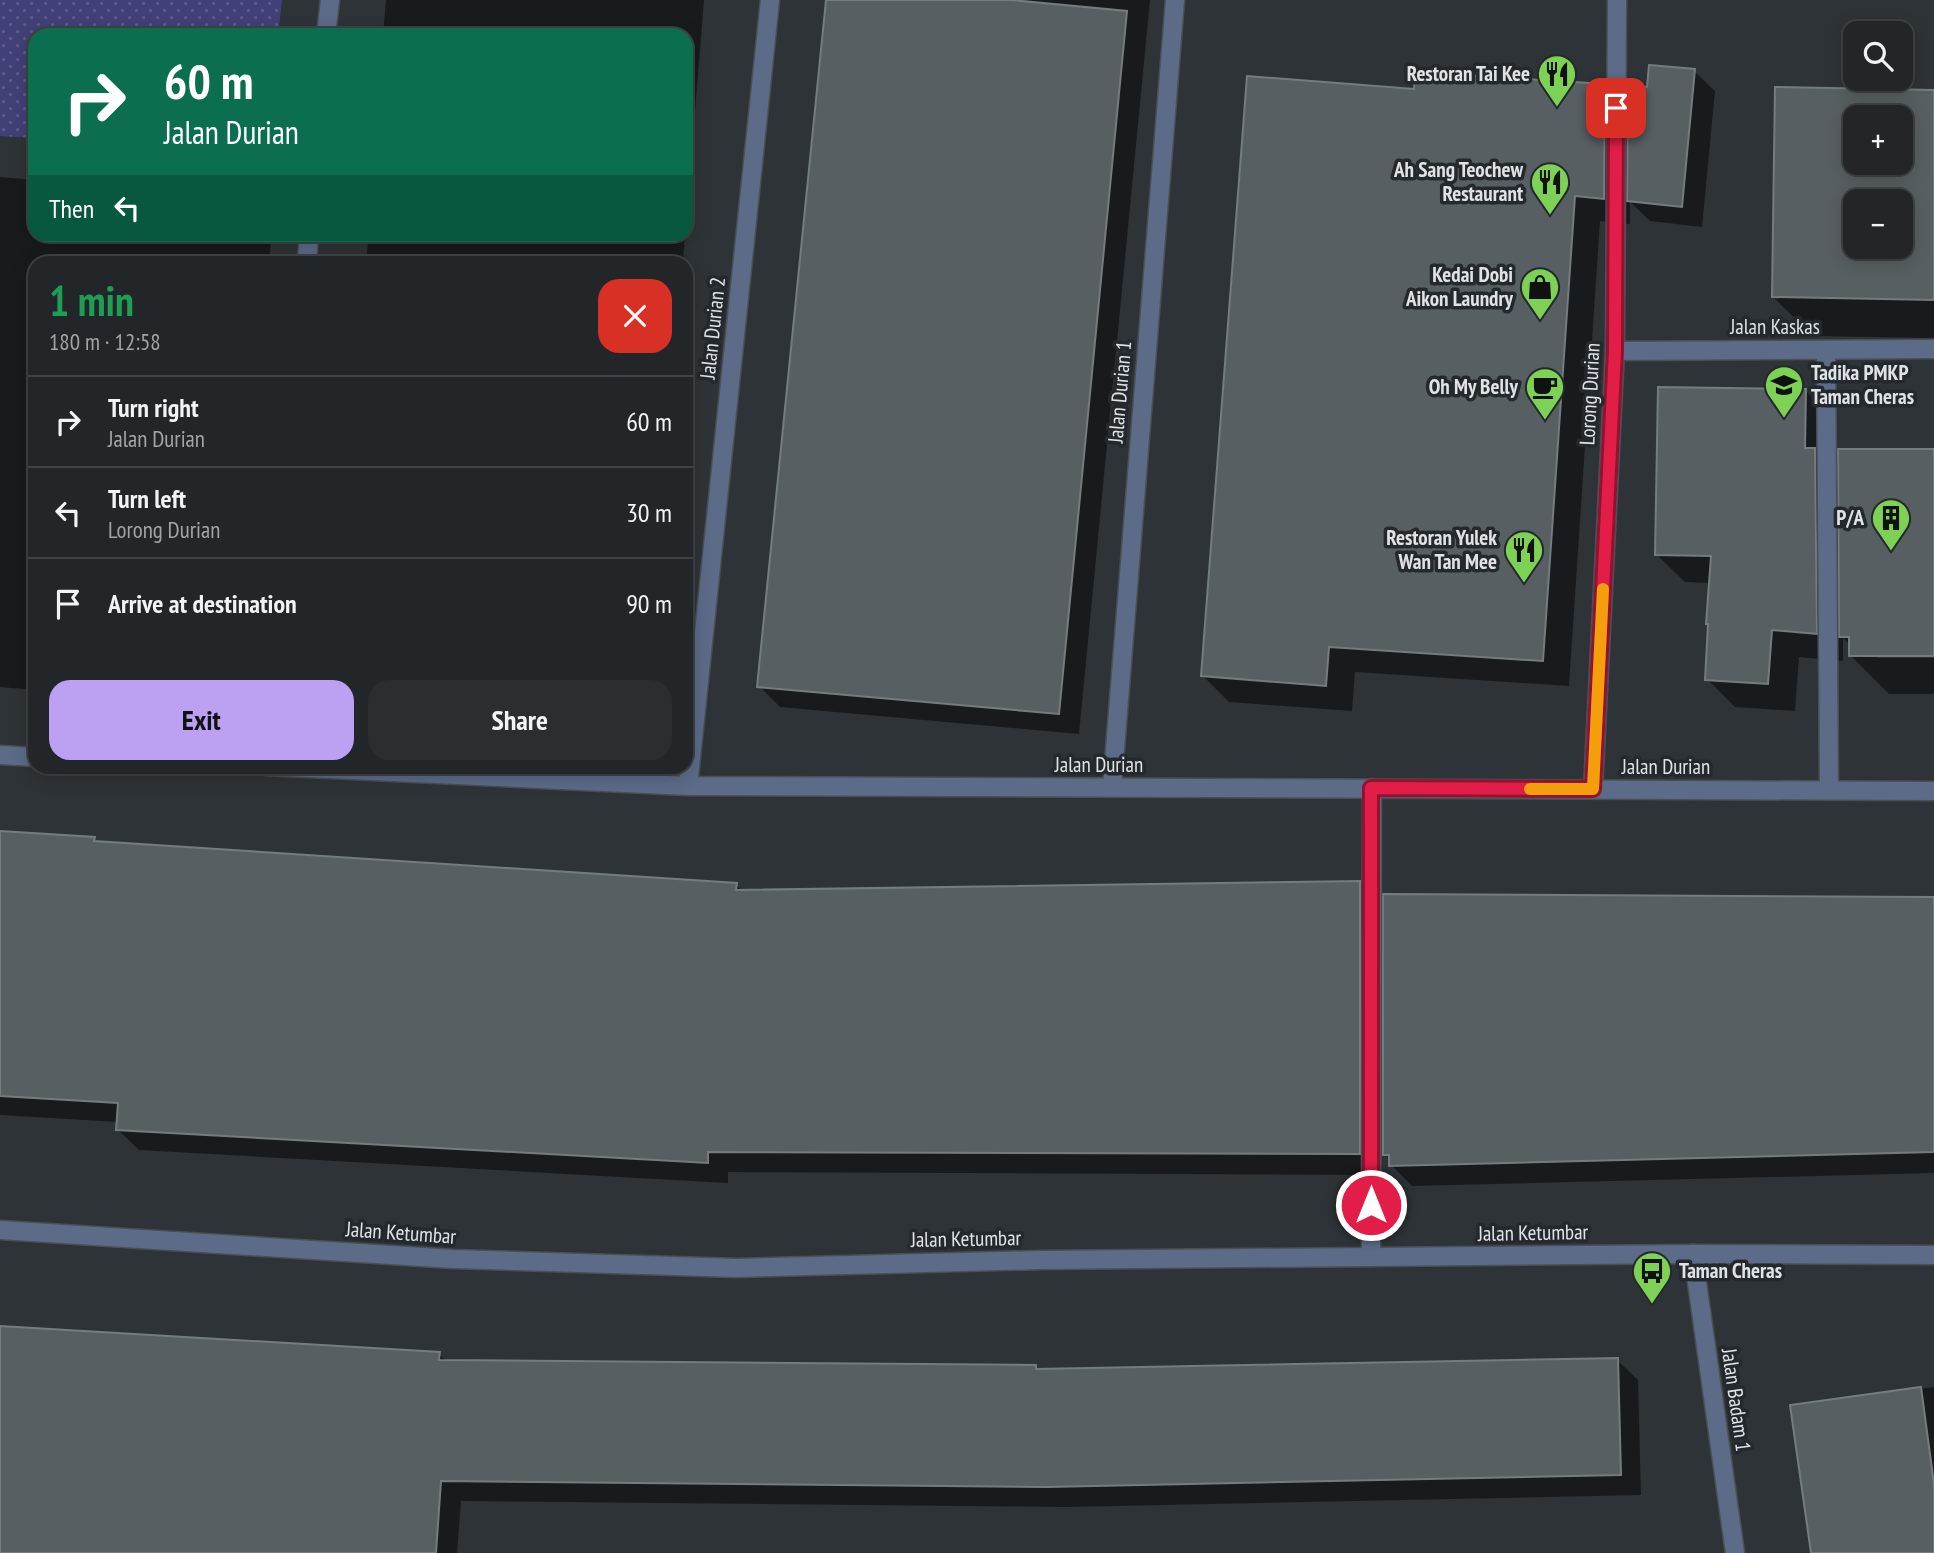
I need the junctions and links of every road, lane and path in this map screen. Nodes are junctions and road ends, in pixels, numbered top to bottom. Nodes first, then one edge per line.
1 (330, 0) edge
2 (770, 0) edge
3 (1175, 0) edge
4 (1617, 0) edge
5 (327, 28) edge
6 (1934, 349) edge
7 (1826, 350) junction
8 (1615, 351) junction
9 (693, 738) edge
10 (0, 755) edge
11 (28, 757) edge
12 (424, 774) edge
13 (689, 774) edge
14 (688, 786) junction
15 (1112, 787) junction
16 (1371, 788) junction
17 (1593, 789) junction
18 (1829, 790) junction
19 (1934, 791) edge
20 (0, 1230) edge
21 (1693, 1254) junction
22 (1934, 1255) edge
23 (1371, 1257) junction
24 (1735, 1553) edge

1 - 5 street
2 - 9 street, Jalan Durian 2
3 - 15 street, Jalan Durian 1
4 - 8 street, Lorong Durian
6 - 7 street, Jalan Kaskas
7 - 8 street, Jalan Kaskas
7 - 18 street
8 - 17 street, Lorong Durian
10 - 11 street
12 - 14 street, Jalan Durian
13 - 14 street, Jalan Durian 2
14 - 15 street, Jalan Durian
15 - 16 street, Jalan Durian
16 - 17 street, Jalan Durian
16 - 23 street
17 - 18 street, Jalan Durian
18 - 19 street, Jalan Durian
20 - 23 street, Jalan Ketumbar
21 - 22 street, Jalan Ketumbar
21 - 23 street, Jalan Ketumbar
21 - 24 street, Jalan Badam 1

